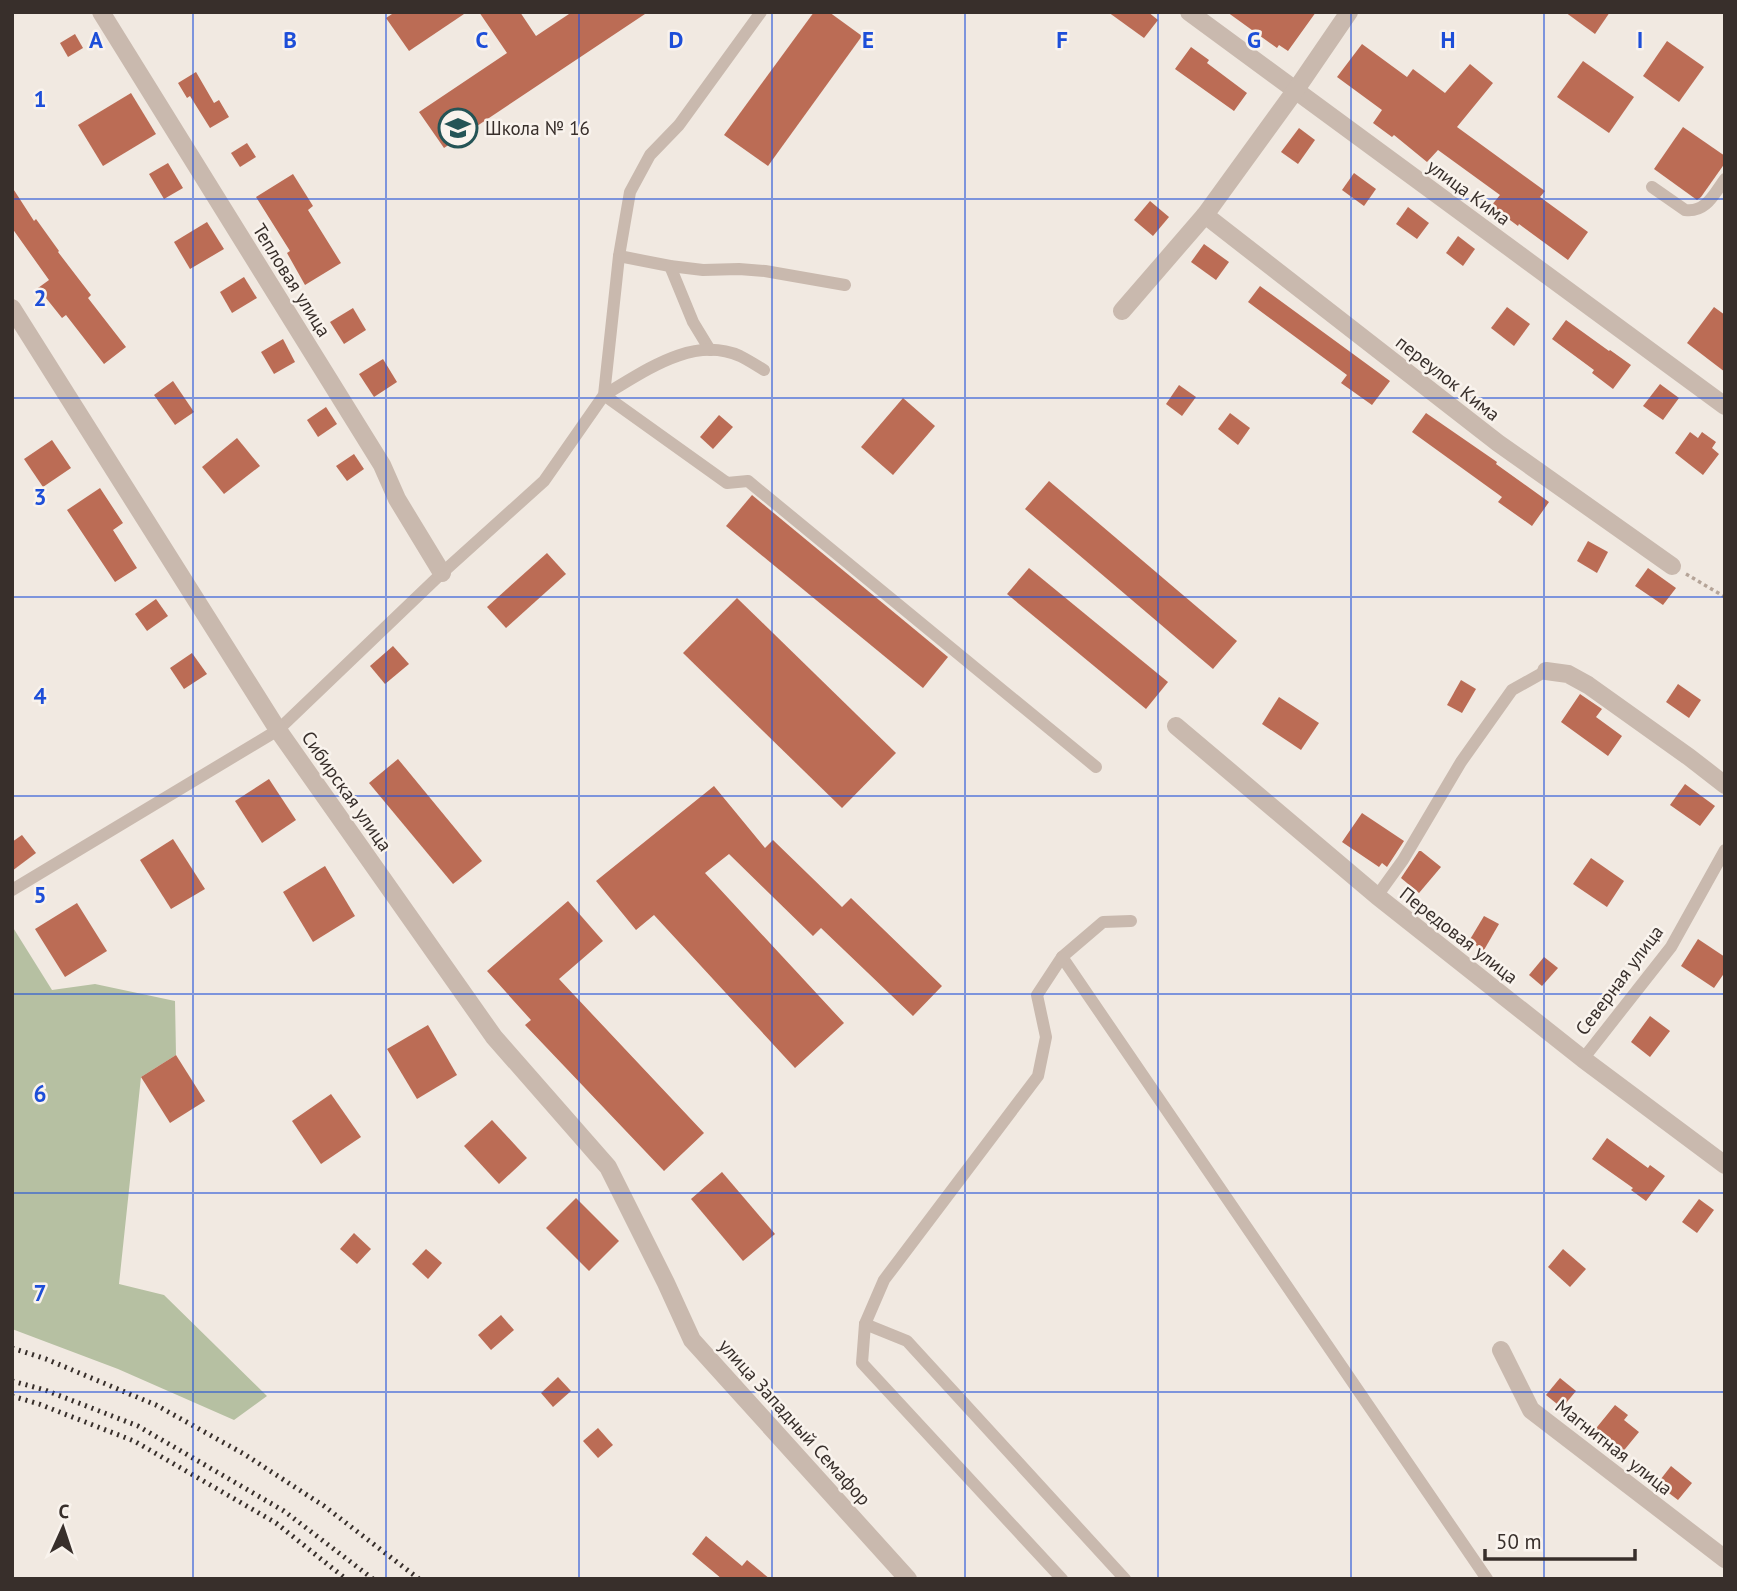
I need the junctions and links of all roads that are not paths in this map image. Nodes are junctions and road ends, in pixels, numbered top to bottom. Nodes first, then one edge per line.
1 (101, 12) edge
2 (761, 12) edge
3 (1189, 12) edge
4 (1349, 12) edge
5 (1295, 91) junction
6 (1725, 179) edge
7 (1652, 187) dead end
8 (1205, 215) junction
9 (619, 256) junction
10 (670, 266) junction
11 (845, 285) dead end
12 (12, 308) edge
13 (1122, 311) dead end
14 (710, 350) junction
15 (764, 370) dead end
16 (604, 395) junction
17 (1725, 406) edge
18 (1672, 566) road end
19 (442, 573) junction
20 (1546, 671) joint
21 (1176, 726) dead end
22 (278, 730) junction
23 (1096, 767) dead end
24 (1725, 785) edge
25 (1725, 850) edge
26 (12, 890) edge
27 (1377, 896) junction
28 (1131, 921) dead end
29 (1062, 957) junction
30 (1583, 1059) junction
31 (1725, 1165) edge
32 (666, 1283) joint
33 (865, 1324) junction
34 (1501, 1350) dead end
35 (1725, 1559) edge
36 (908, 1579) edge
37 (1062, 1579) edge
38 (1125, 1579) edge
39 (1486, 1579) edge

1 - 19 street, Тепловая улица
2 - 9 lane
3 - 5 street, улица Кима
4 - 5 street
5 - 8 street
5 - 17 street, улица Кима
6 - 7 lane
8 - 13 street
8 - 18 street, переулок Кима
9 - 10 lane
9 - 16 lane
10 - 11 lane
10 - 14 lane
12 - 22 street, Сибирская улица
14 - 15 lane
14 - 16 lane
16 - 19 lane
16 - 23 lane
19 - 22 lane
20 - 24 street
20 - 27 lane
21 - 27 street, Передовая улица
22 - 26 lane
22 - 32 street, Сибирская улица
25 - 30 lane, Северная улица
27 - 30 street, Передовая улица
28 - 29 lane
29 - 33 lane
29 - 39 lane
30 - 31 street, Передовая улица
32 - 36 street, улица Западный Семафор
33 - 37 lane
33 - 38 lane
34 - 35 street, Магнитная улица

